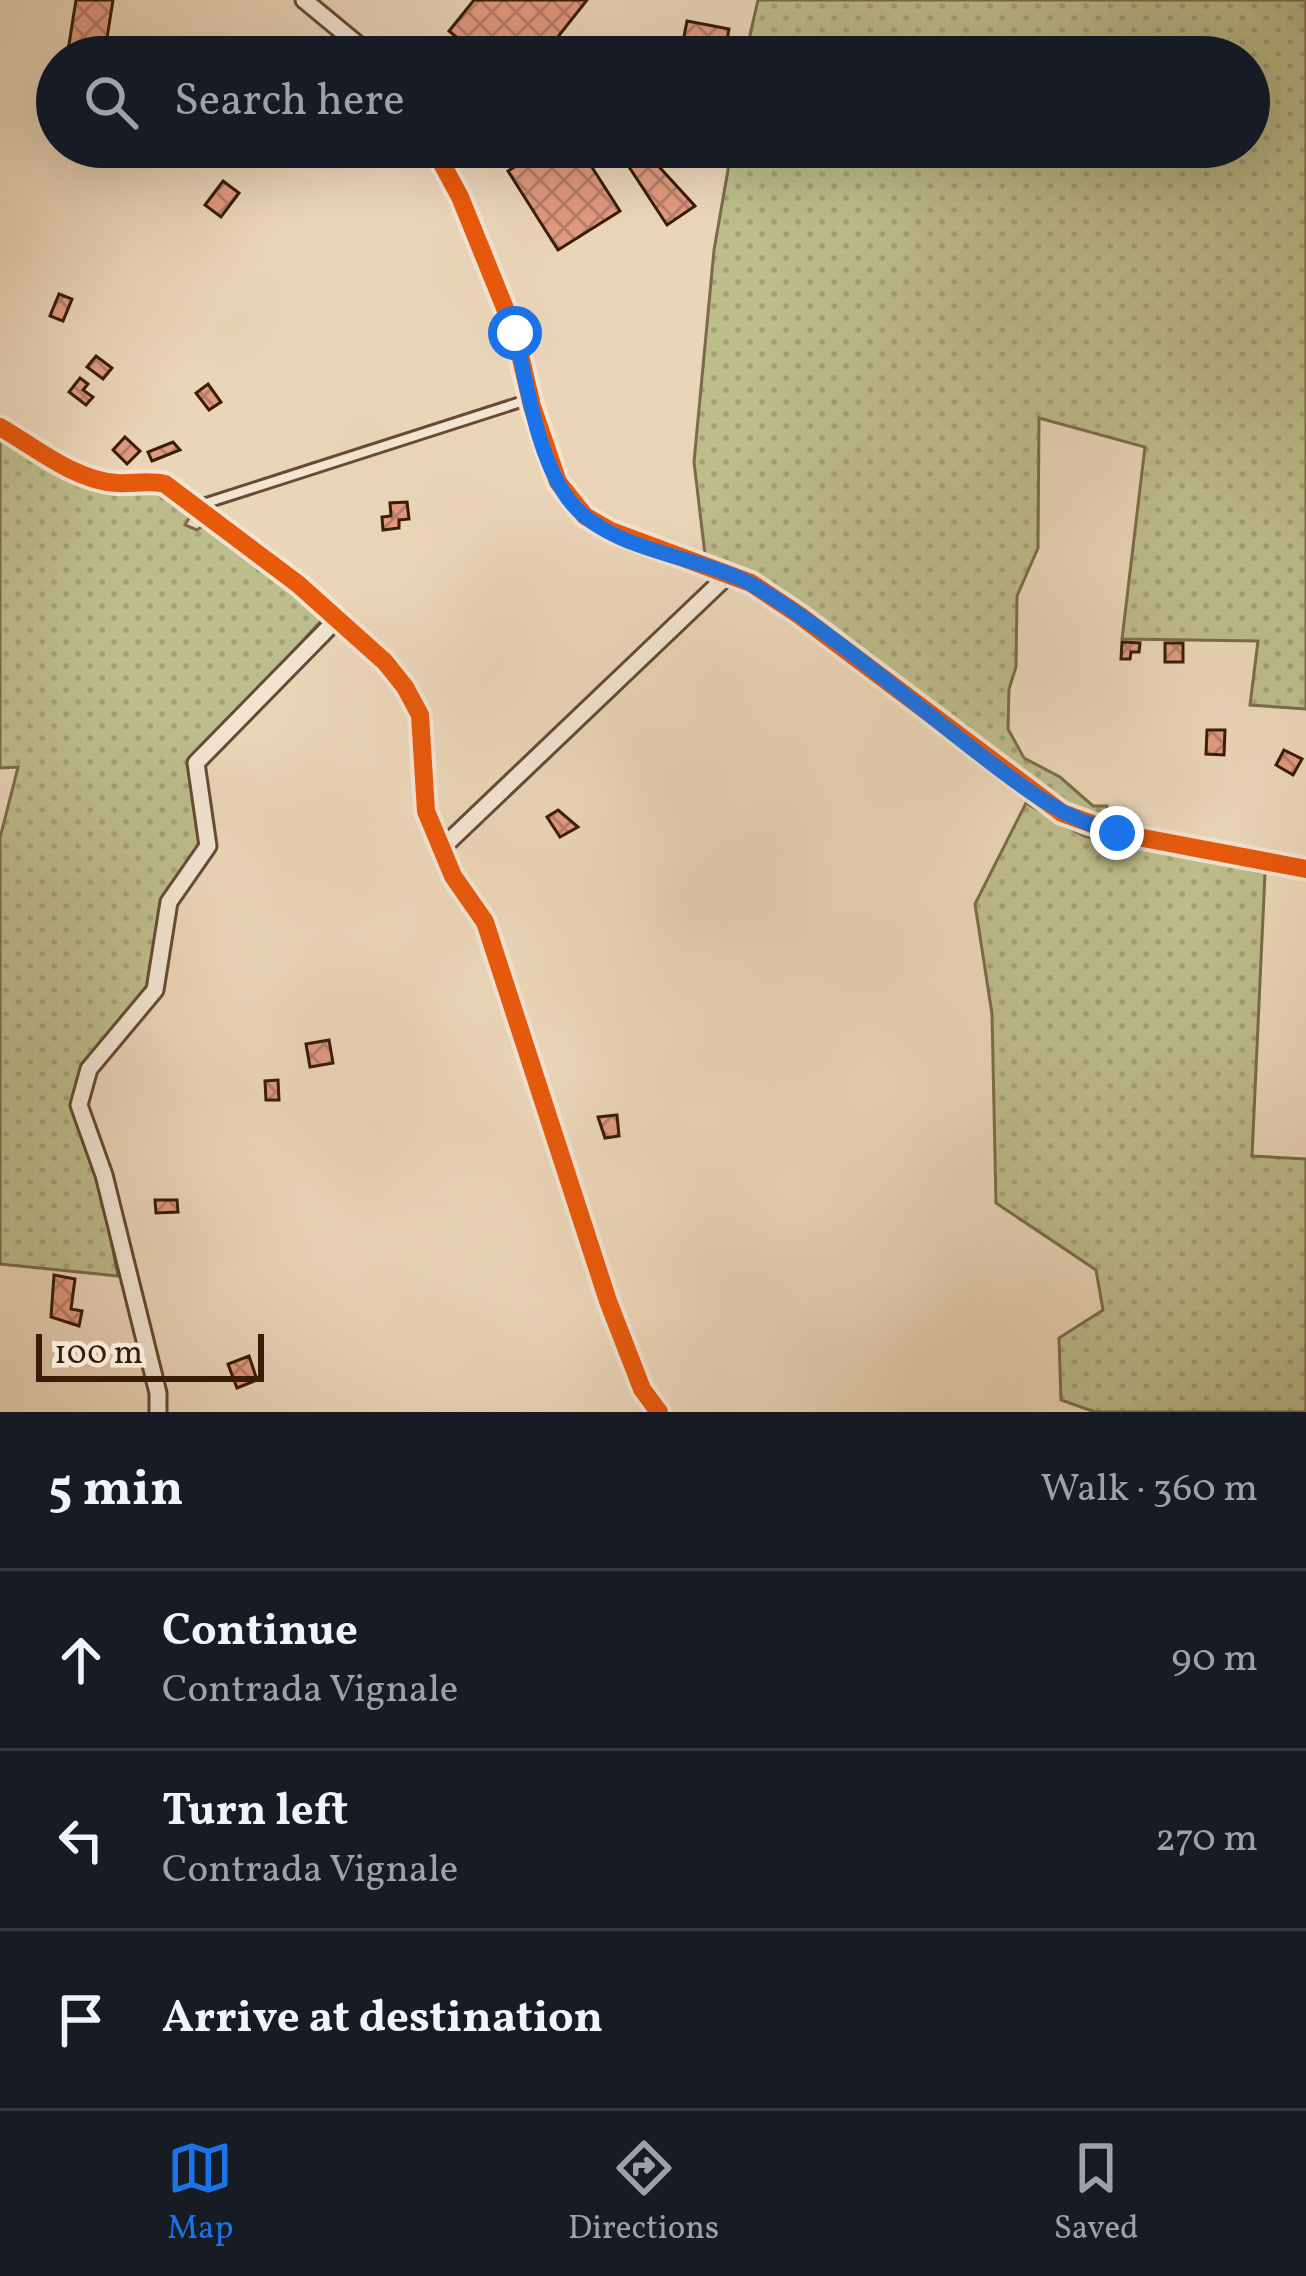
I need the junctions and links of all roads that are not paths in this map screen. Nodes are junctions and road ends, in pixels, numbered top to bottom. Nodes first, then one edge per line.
1 (304, 0) edge
2 (348, 36) edge
3 (444, 168) edge
4 (530, 399) junction
5 (0, 427) edge
6 (196, 506) junction
7 (727, 576) junction
8 (338, 618) junction
9 (443, 847) junction
10 (1306, 869) edge
11 (158, 1412) edge
12 (659, 1412) edge

1 - 2 street
3 - 4 street
4 - 6 lane
4 - 7 street
5 - 6 street
6 - 8 street
7 - 9 street
7 - 10 street
8 - 9 street
8 - 11 street
9 - 12 street

